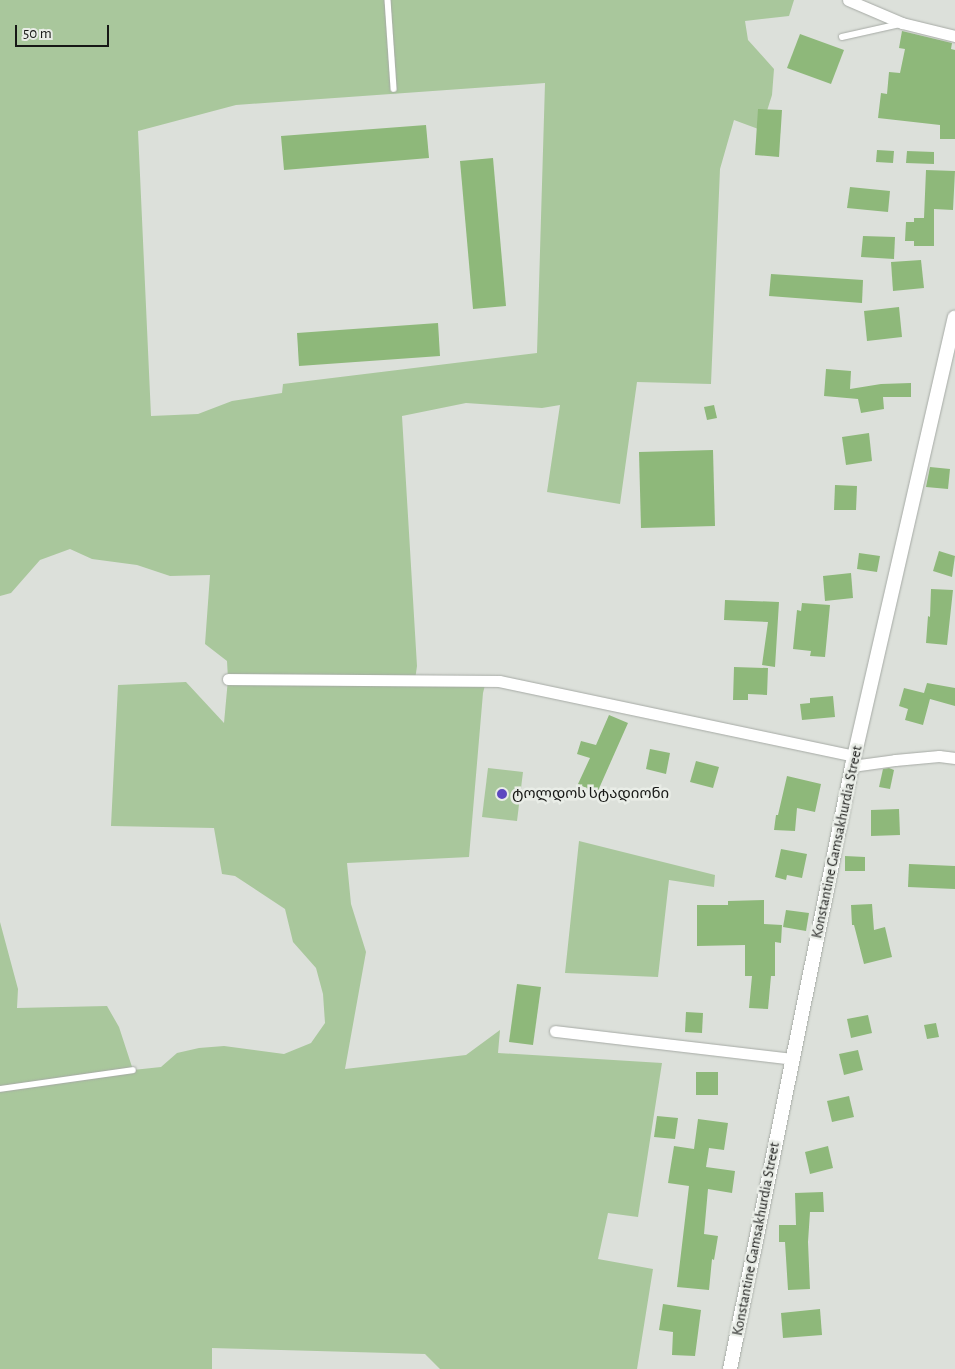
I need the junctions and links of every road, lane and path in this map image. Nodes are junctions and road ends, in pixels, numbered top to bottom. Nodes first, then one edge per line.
1 (388, 0) edge
2 (848, 0) edge
3 (902, 24) junction
4 (955, 36) edge
5 (842, 37) dead end
6 (394, 89) dead end
7 (955, 318) edge
8 (228, 679) dead end
9 (955, 758) edge
10 (853, 761) junction
11 (555, 1031) dead end
12 (793, 1059) junction
13 (133, 1070) dead end
14 (0, 1090) edge
15 (730, 1369) edge

1 - 6 lane
2 - 3 street
3 - 4 street
3 - 5 lane
7 - 10 street, Konstantine Gamsakhurdia Street
8 - 10 street
9 - 10 street
10 - 12 street, Konstantine Gamsakhurdia Street
11 - 12 street
12 - 15 street, Konstantine Gamsakhurdia Street
13 - 14 lane

